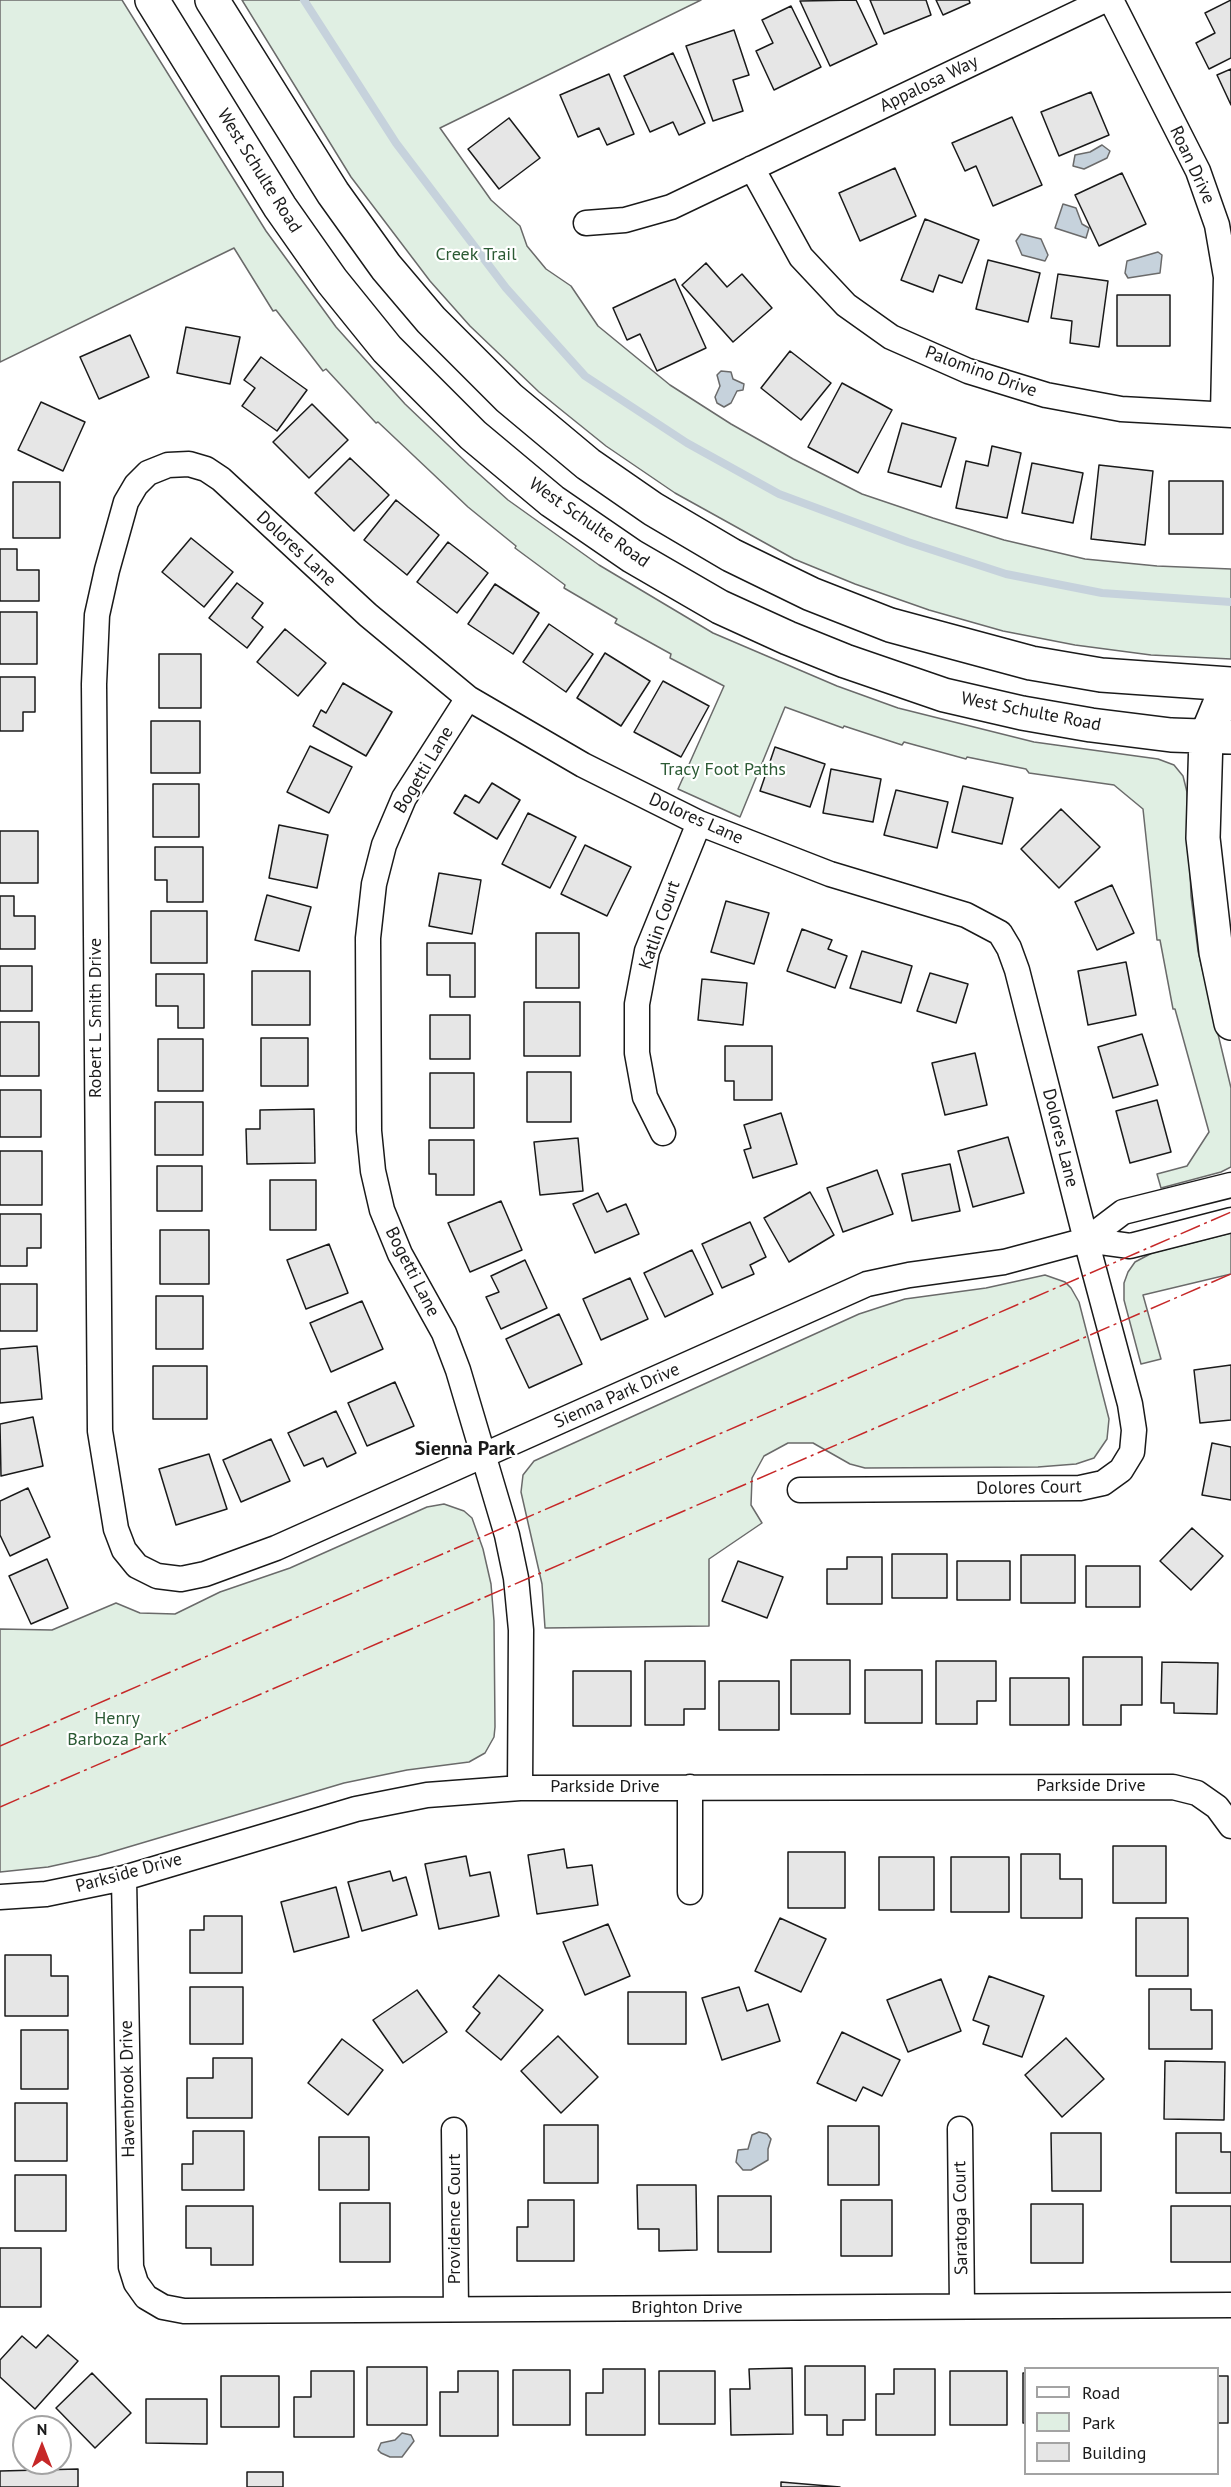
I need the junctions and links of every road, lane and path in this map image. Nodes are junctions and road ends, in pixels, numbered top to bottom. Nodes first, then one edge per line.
1 (152, 0) edge
2 (212, 0) edge
3 (1105, 0) edge
4 (1112, 0) edge
5 (752, 168) junction
6 (586, 223) dead end
7 (1227, 415) edge
8 (168, 465) joint
9 (1230, 686) edge
10 (468, 698) junction
11 (1218, 737) edge
12 (699, 823) junction
13 (1231, 1023) edge
14 (663, 1133) dead end
15 (1231, 1185) edge
16 (1231, 1220) edge
17 (1086, 1240) junction
18 (484, 1455) junction
19 (800, 1490) dead end
20 (157, 1576) joint
21 (690, 1787) junction
22 (520, 1788) junction
23 (1224, 1816) edge
24 (124, 1878) junction
25 (690, 1892) dead end
26 (0, 1897) edge
27 (960, 2129) dead end
28 (454, 2130) dead end
29 (146, 2297) joint
30 (1231, 2305) edge
31 (962, 2306) junction
32 (456, 2309) junction

1 - 11 main road, West Schulte Road
2 - 9 main road
3 - 5 street, Appalosa Way
4 - 7 street, Roan Drive
5 - 6 street, Appalosa Way
5 - 7 street, Palomino Drive
8 - 10 street, Dolores Lane
8 - 20 street, Robert L Smith Drive
9 - 11 main road
10 - 12 street, Dolores Lane
10 - 18 street, Bogetti Lane
11 - 13 main road
12 - 14 street, Katlin Court
12 - 17 street, Dolores Lane
15 - 17 street, Sienna Park Drive
16 - 17 street, Sienna Park Drive
17 - 18 street, Sienna Park Drive
17 - 19 street, Dolores Court
18 - 20 street, Sienna Park Drive
18 - 22 street, Bogetti Lane
21 - 22 street, Parkside Drive
21 - 23 street, Parkside Drive
21 - 25 street
22 - 24 street, Parkside Drive
24 - 26 street, Parkside Drive
24 - 29 street, Havenbrook Drive
27 - 31 street, Saratoga Court
28 - 32 street, Providence Court
29 - 32 street, Brighton Drive
30 - 31 street, Brighton Drive
31 - 32 street, Brighton Drive

